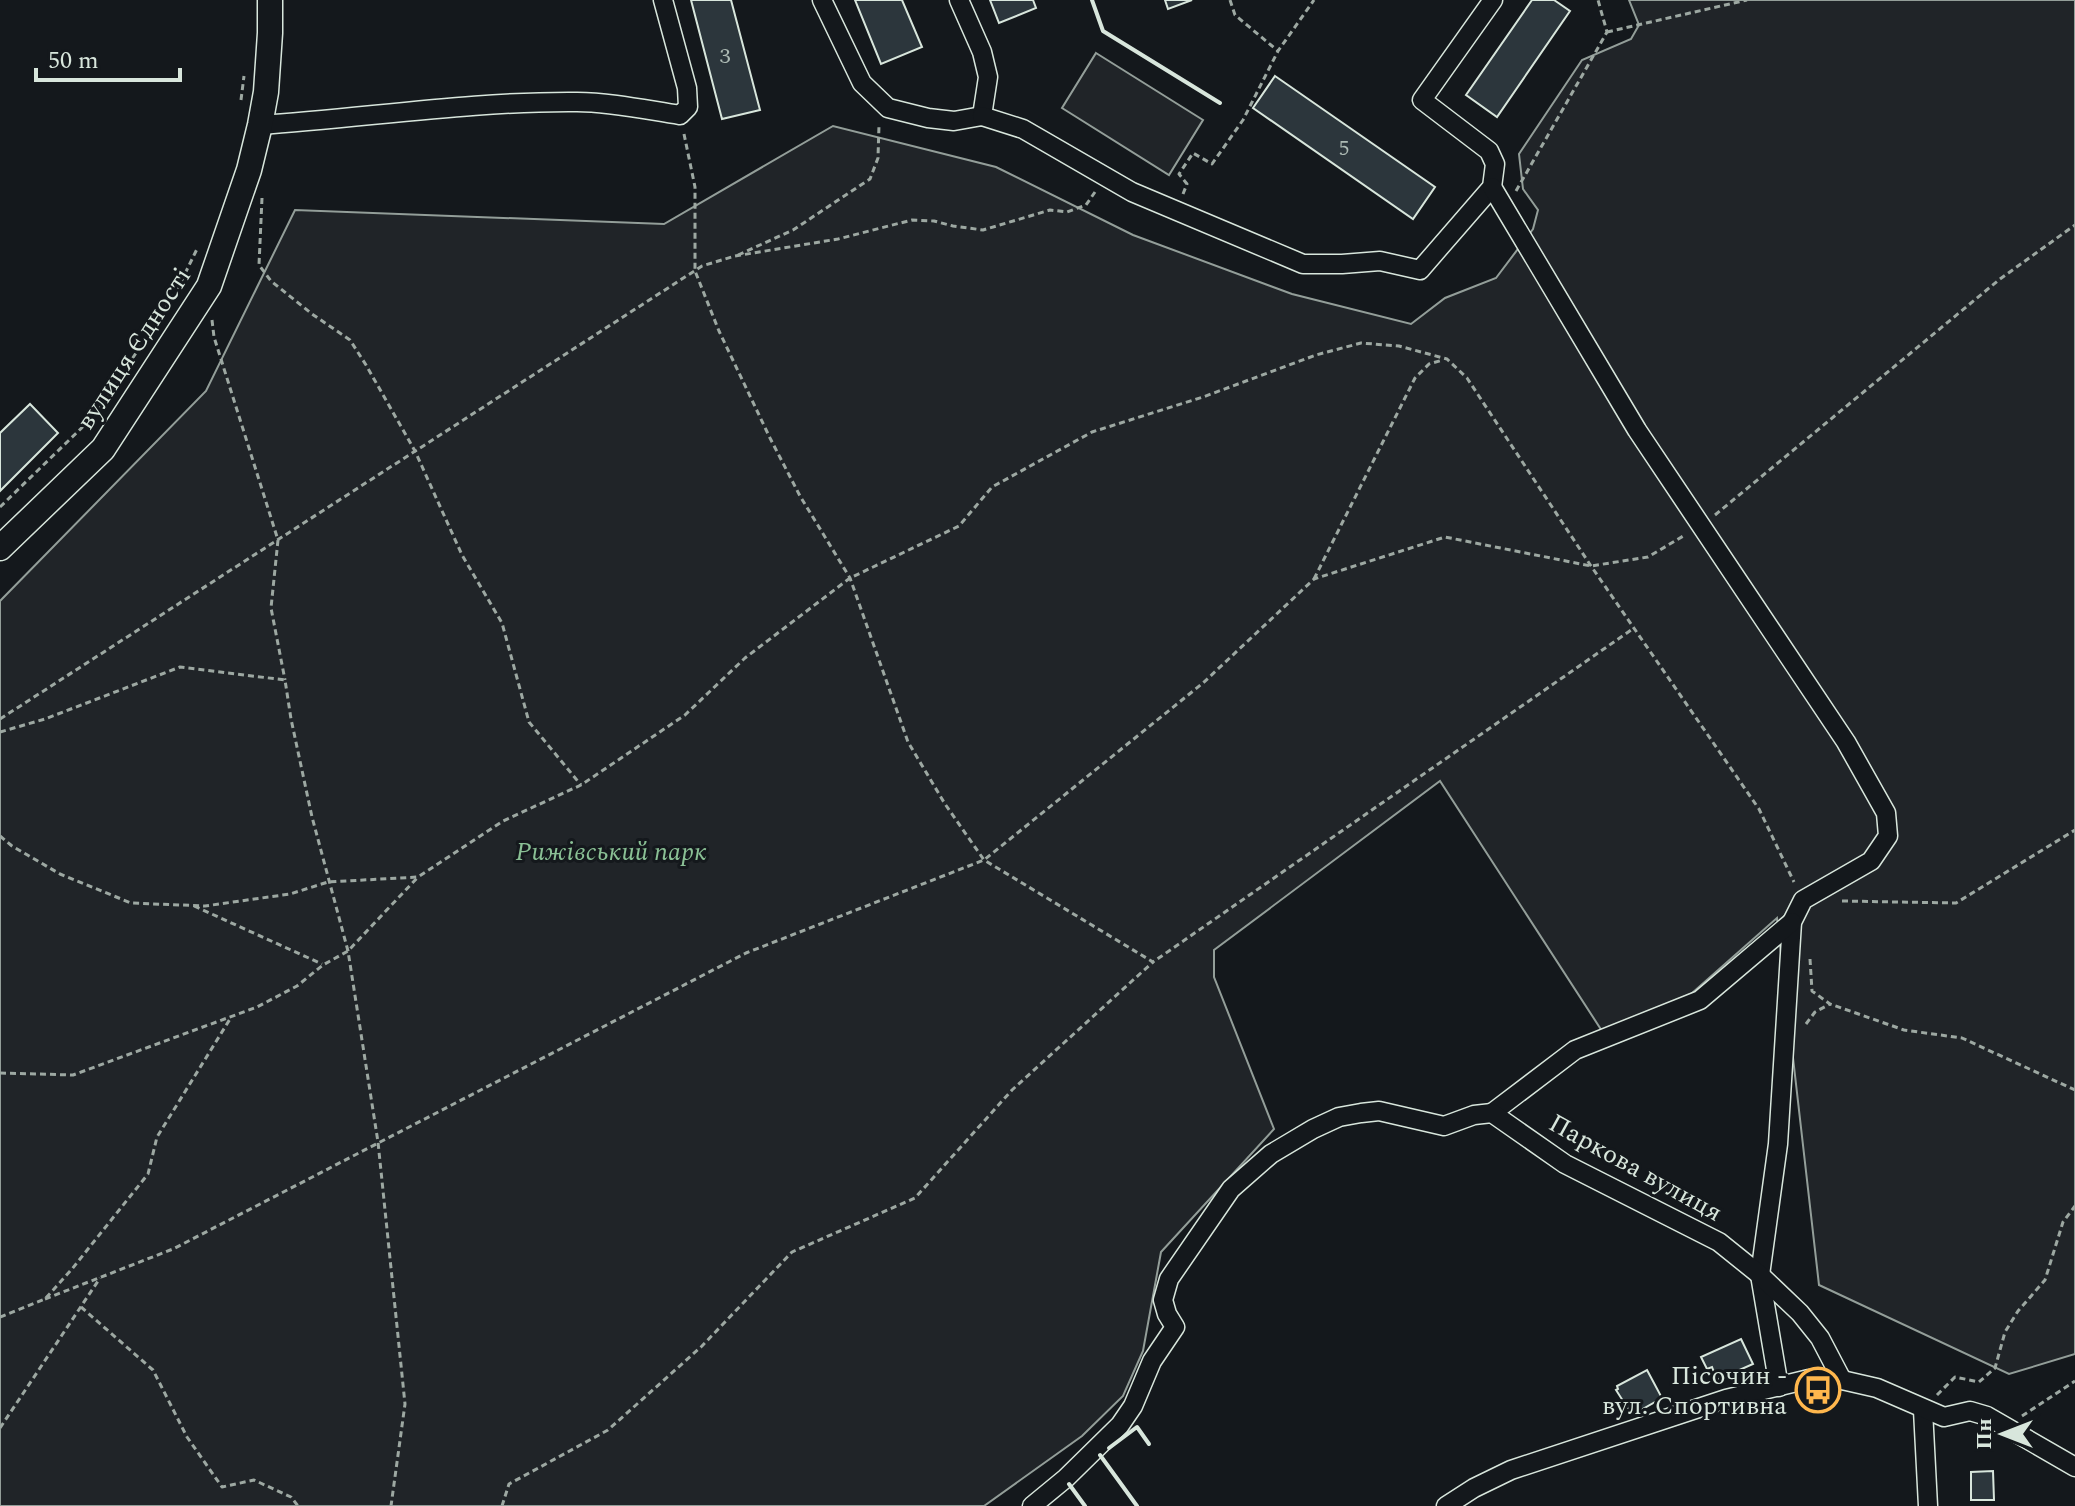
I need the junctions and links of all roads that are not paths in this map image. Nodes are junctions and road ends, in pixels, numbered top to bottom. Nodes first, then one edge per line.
1 (270, 0) edge
2 (663, 0) edge
3 (822, 0) edge
4 (959, 0) edge
5 (1493, 0) edge
6 (982, 116) junction
7 (250, 119) junction
8 (1492, 187) junction
9 (0, 548) edge
10 (1792, 922) junction
11 (1492, 1113) junction
12 (1760, 1275) junction
13 (1842, 1380) junction
14 (1779, 1387) junction
15 (1923, 1410) junction
16 (2075, 1467) edge
17 (1032, 1506) edge
18 (1446, 1506) edge
19 (1928, 1506) edge

1 - 7 street, вулиця Єдності
2 - 7 street
3 - 6 street
4 - 6 street
5 - 8 street
6 - 8 street
7 - 9 street, вулиця Єдності
8 - 10 street
10 - 11 street
10 - 12 street
11 - 12 street, Паркова вулиця
11 - 17 street
12 - 13 street, Паркова вулиця
12 - 14 street
13 - 14 street
13 - 15 street
14 - 18 street
15 - 16 street
15 - 19 street

